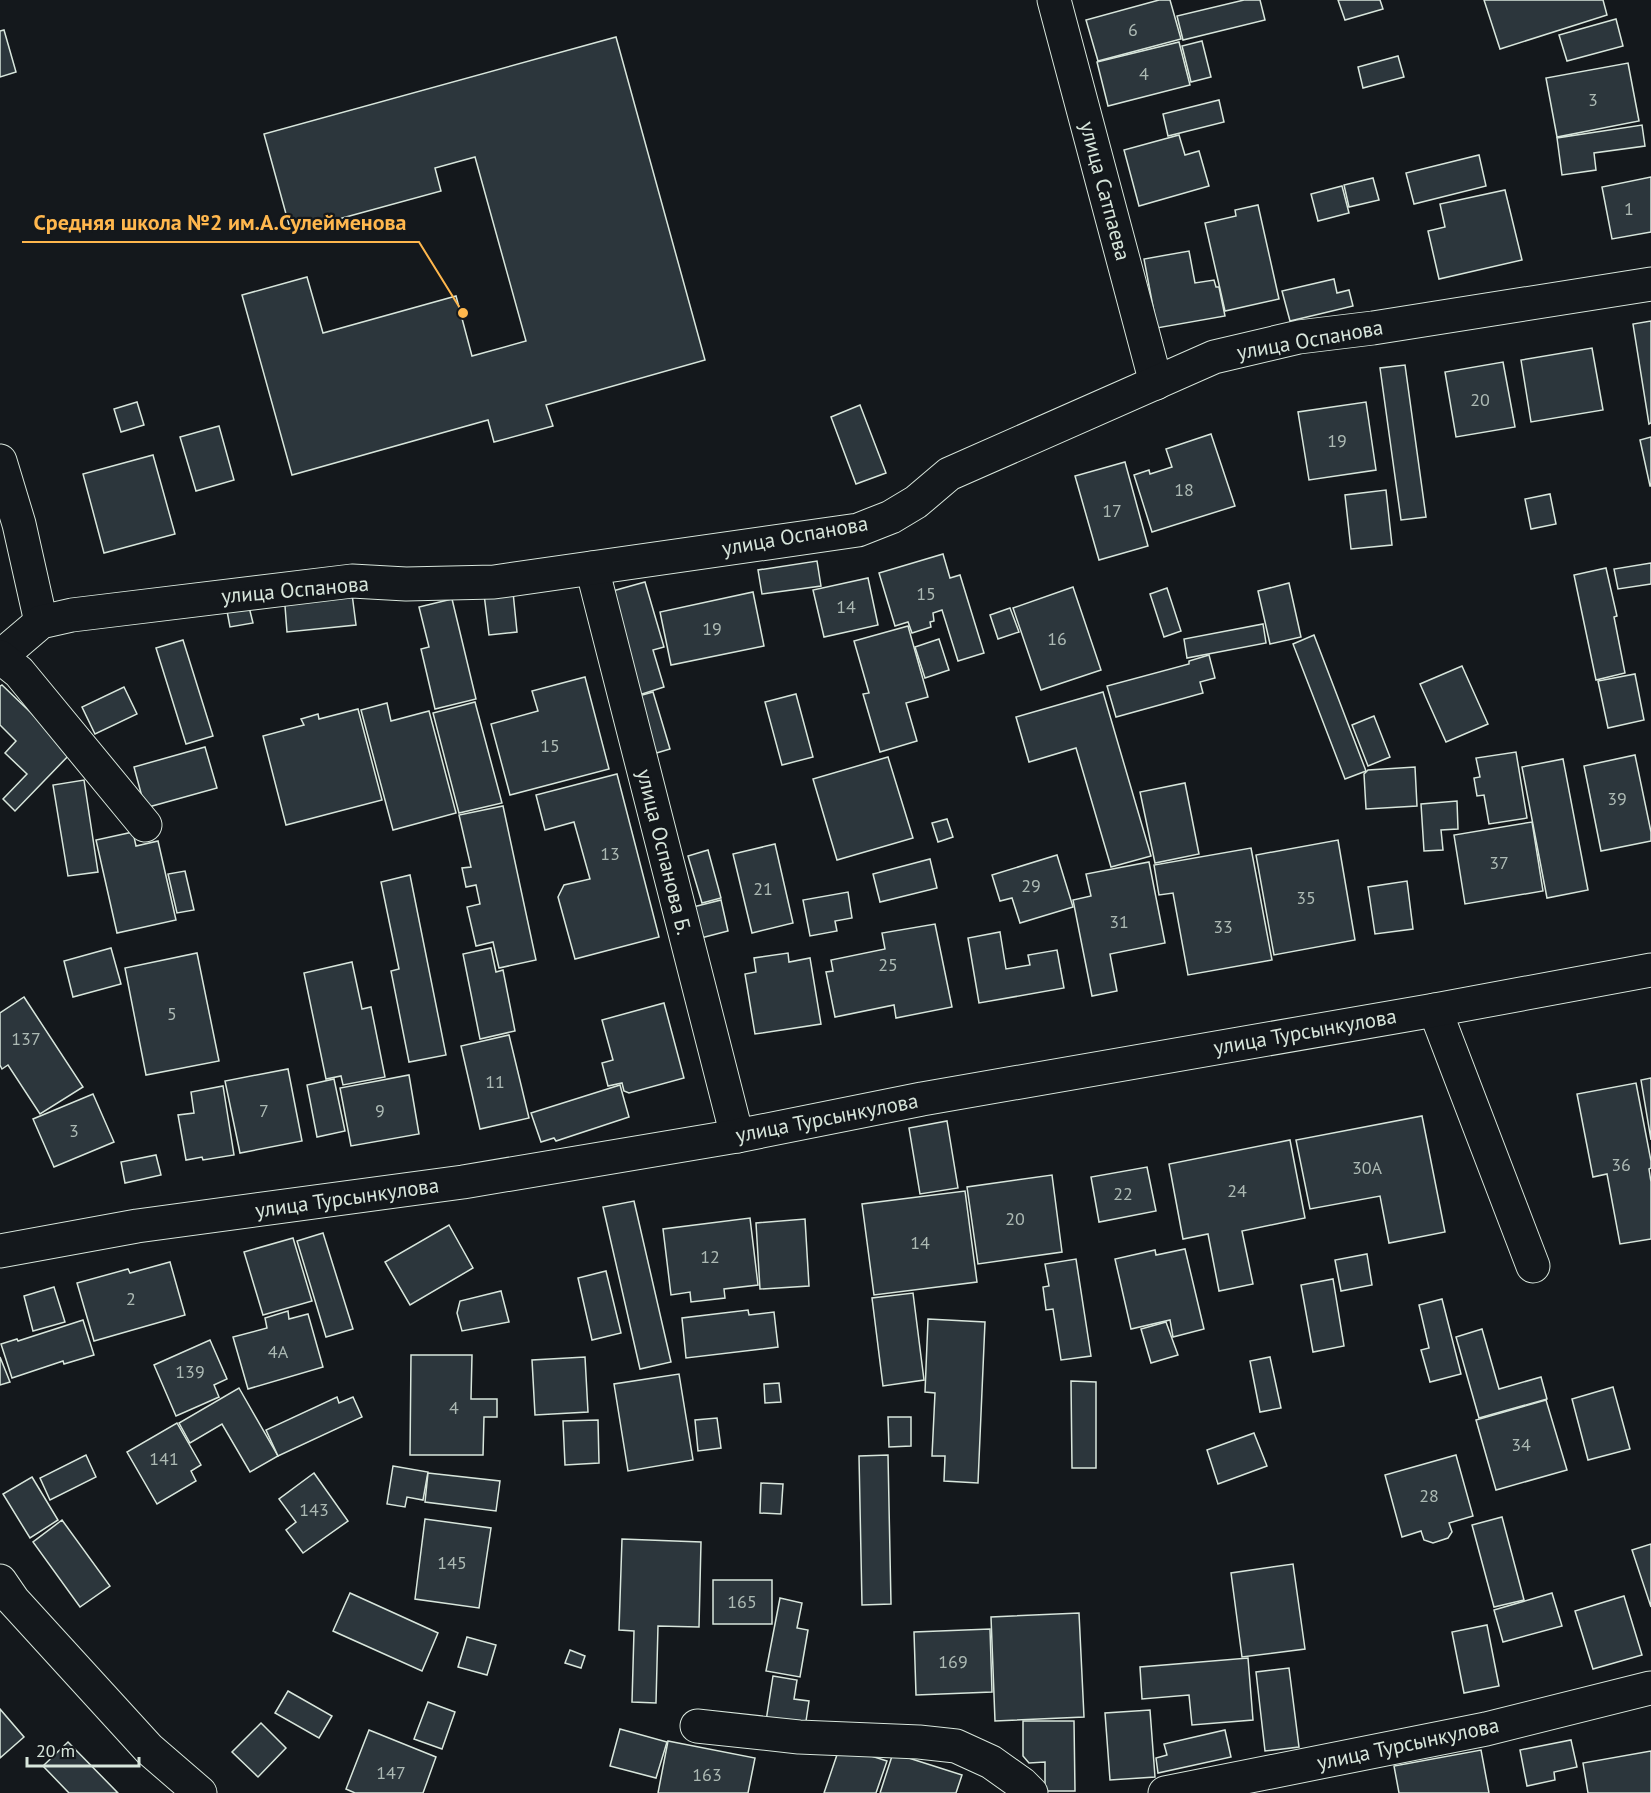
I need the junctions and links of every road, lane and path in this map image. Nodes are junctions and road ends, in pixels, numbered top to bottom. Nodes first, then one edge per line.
1 (1054, 0) edge
2 (1651, 284) edge
3 (1156, 383) junction
4 (0, 461) edge
5 (592, 568) junction
6 (41, 622) junction
7 (0, 657) edge
8 (146, 825) dead end
9 (1651, 970) edge
10 (1435, 1010) junction
11 (737, 1136) junction
12 (0, 1251) edge
13 (1533, 1266) dead end
14 (0, 1581) edge
15 (1650, 1688) edge
16 (697, 1726) dead end
17 (200, 1793) edge
18 (1031, 1793) edge
19 (1165, 1793) edge

1 - 3 street, улица Сатпаева
2 - 3 street, улица Оспанова
3 - 5 street, улица Оспанова
4 - 6 street
5 - 6 street, улица Оспанова
5 - 11 street, улица Оспанова Б.
6 - 7 street, улица Оспанова
7 - 8 street
9 - 10 street, улица Турсынкулова
10 - 11 street, улица Турсынкулова
10 - 13 street
11 - 12 street, улица Турсынкулова
14 - 17 street
15 - 19 street, улица Турсынкулова
16 - 18 street

